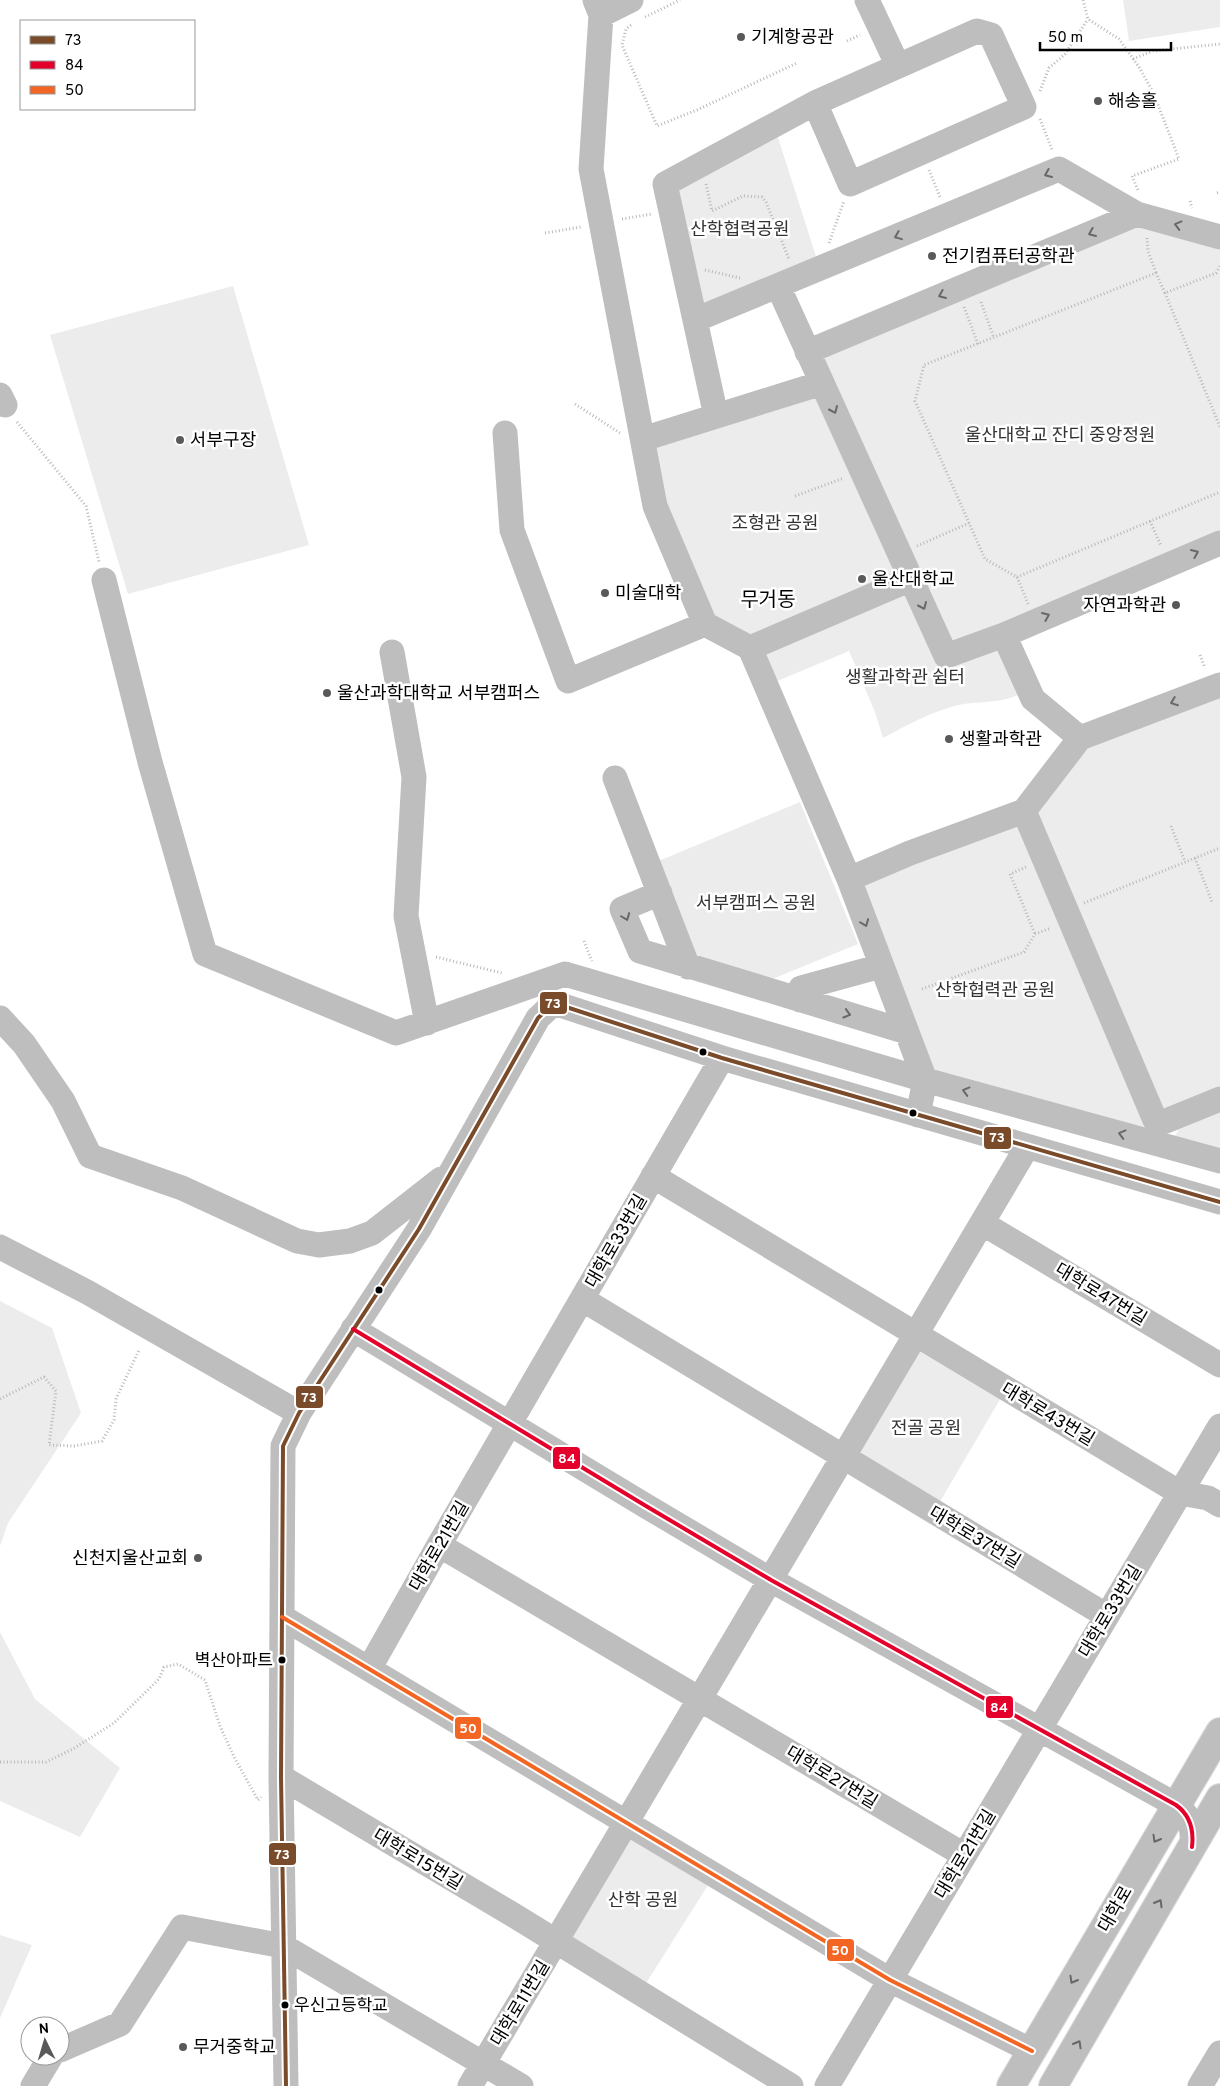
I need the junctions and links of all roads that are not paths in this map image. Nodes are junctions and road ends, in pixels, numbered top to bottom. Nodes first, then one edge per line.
1 (631, 0) edge
2 (867, 0) edge
3 (598, 8) edge
4 (898, 66) junction
5 (814, 103) junction
6 (1142, 215) junction
7 (1220, 237) edge
8 (787, 282) junction
9 (695, 320) junction
10 (808, 352) junction
11 (822, 383) junction
12 (716, 416) junction
13 (505, 433) dead end
14 (644, 444) junction
15 (1220, 543) edge
16 (910, 578) junction
17 (104, 580) road end
18 (705, 624) junction
19 (1004, 634) junction
20 (750, 648) junction
21 (392, 652) dead end
22 (1220, 685) edge
23 (1080, 738) junction
24 (616, 778) dead end
25 (1024, 811) junction
26 (849, 879) junction
27 (660, 894) junction
28 (882, 966) junction
29 (688, 967) junction
30 (800, 1000) junction
31 (0, 1018) edge
32 (428, 1023) junction
33 (907, 1032) junction
34 (722, 1058) junction
35 (925, 1080) junction
36 (1220, 1100) edge
37 (918, 1115) junction
38 (1155, 1120) junction
39 (1166, 1145) junction
40 (1027, 1147) junction
41 (1220, 1161) edge
42 (452, 1170) junction
43 (653, 1176) junction
44 (1220, 1202) edge
45 (982, 1222) junction
46 (0, 1247) edge
47 (582, 1299) junction
48 (353, 1329) junction
49 (916, 1334) junction
50 (1220, 1365) edge
51 (299, 1413) junction
52 (510, 1424) junction
53 (1220, 1426) edge
54 (843, 1457) junction
55 (1180, 1493) junction
56 (1220, 1505) edge
57 (439, 1545) junction
58 (770, 1580) junction
59 (1106, 1616) junction
60 (282, 1617) junction
61 (370, 1669) junction
62 (700, 1699) junction
63 (1039, 1728) junction
64 (1216, 1748) edge
65 (281, 1777) junction
66 (1220, 1798) edge
67 (1176, 1805) junction
68 (626, 1822) junction
69 (1192, 1846) junction
70 (964, 1855) junction
71 (556, 1941) junction
72 (283, 1946) junction
73 (890, 1980) junction
74 (70, 2046) edge
75 (1032, 2051) junction
76 (1220, 2053) edge
77 (483, 2064) junction
78 (45, 2066) edge
79 (34, 2086) edge
80 (286, 2086) edge
81 (470, 2086) edge
82 (521, 2086) edge
83 (791, 2086) edge
84 (827, 2086) edge
85 (1011, 2086) edge
86 (1053, 2086) edge
87 (1200, 2086) edge

1 - 3 street
2 - 4 street
3 - 14 street
4 - 5 street
4 - 5 street
5 - 9 street
7 -> 6 street
6 -> 8 street
6 -> 10 street
8 - 9 street
8 - 10 street
9 - 12 street
10 - 11 street
11 - 12 street
11 -> 16 street
12 - 14 street
13 - 18 street
14 - 18 street
19 -> 15 street
16 -> 19 street
16 - 20 street
17 - 32 street
18 - 20 street
19 - 23 street
20 - 26 street
21 - 32 street
22 -> 23 street
23 - 25 street
24 - 27 street
25 - 26 street
25 - 38 street
26 -> 28 street
27 - 29 street
27 -> 29 street
28 - 30 street
28 - 33 street
29 - 30 street
30 -> 33 street
31 - 42 street
32 - 35 street
33 - 35 street
34 - 37 street
34 - 42 street
34 - 43 street, 대학로33번길
35 - 37 street
39 -> 35 street
36 - 38 street
37 - 40 street
38 - 39 street
39 - 41 street
40 - 44 street
40 - 45 street
42 - 48 street
43 - 47 street, 대학로33번길
43 - 49 street, 대학로43번길
45 - 49 street
45 - 50 street, 대학로47번길
46 - 51 street
47 - 52 street, 대학로33번길
47 - 54 street, 대학로37번길
48 - 51 street
48 - 52 street
49 - 54 street
49 - 55 street, 대학로43번길
51 - 60 street
52 - 57 street, 대학로21번길
52 - 58 street
53 - 55 street
54 - 58 street
54 - 59 street, 대학로37번길
55 - 56 street, 대학로43번길
55 - 59 street, 대학로33번길
57 - 61 street, 대학로21번길
57 - 62 street, 대학로27번길
58 - 62 street
58 - 63 street
59 - 63 street, 대학로33번길
60 - 61 street
60 - 65 street
61 - 68 street
62 - 68 street
62 - 70 street, 대학로27번길
63 - 67 street
63 - 70 street, 대학로21번길
64 - 67 main road, 대학로
65 - 71 street, 대학로15번길
65 - 72 street
66 - 69 main road, 대학로
67 - 69 street
67 -> 75 main road, 대학로
68 - 71 street
68 - 73 street
86 -> 69 main road, 대학로
70 - 73 street, 대학로21번길
71 - 77 street, 대학로11번길
71 - 83 street, 대학로15번길
72 - 74 street, 대학로11번길
72 - 77 street, 대학로11번길
72 - 80 street
73 - 75 street
73 - 84 street
75 - 85 main road, 대학로
76 - 87 street
77 - 81 street
77 - 82 street, 대학로11번길
78 - 79 street

